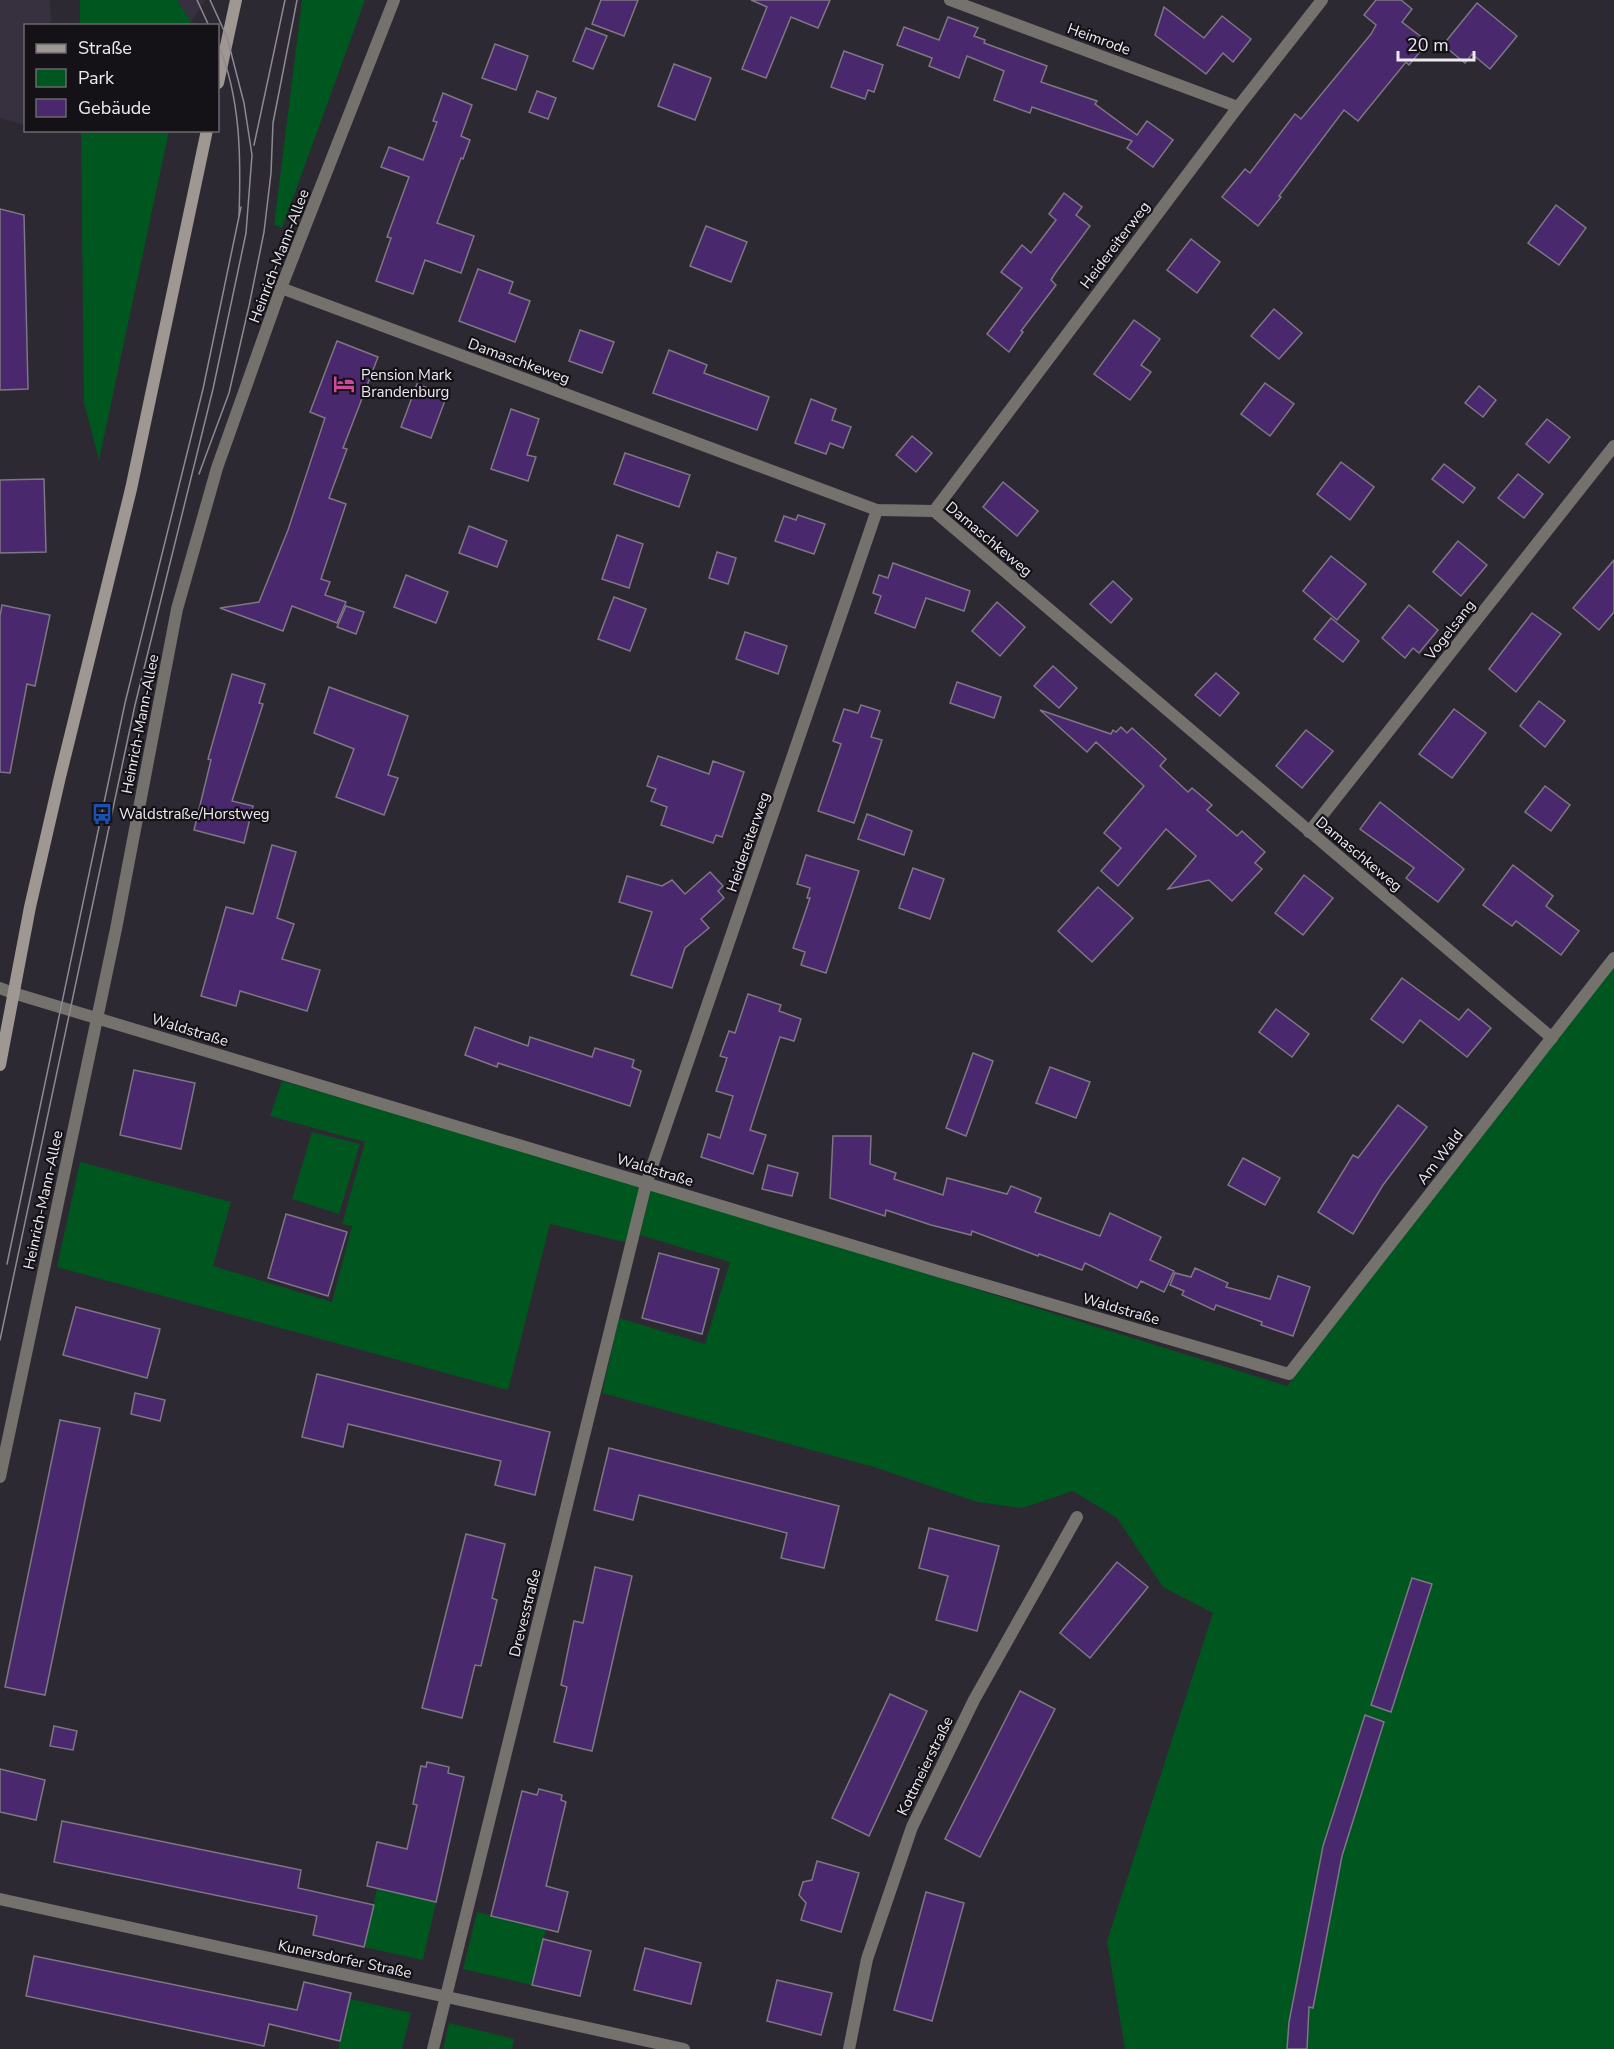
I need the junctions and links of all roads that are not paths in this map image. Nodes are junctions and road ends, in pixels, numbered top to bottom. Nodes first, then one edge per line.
1 (236, 0) edge
2 (394, 0) edge
3 (950, 0) edge
4 (1322, 0) edge
5 (219, 78) edge
6 (1238, 107) junction
7 (207, 132) edge
8 (281, 288) junction
9 (1614, 446) edge
10 (877, 510) junction
11 (933, 511) junction
12 (1309, 831) junction
13 (1614, 958) edge
14 (0, 988) edge
15 (13, 993) junction
16 (97, 1018) junction
17 (1552, 1038) junction
18 (0, 1065) edge
19 (646, 1184) junction
20 (1289, 1374) joint
21 (0, 1477) edge
22 (1077, 1517) dead end
23 (0, 1899) edge
24 (446, 1997) junction
25 (433, 2049) edge
26 (684, 2049) edge
27 (849, 2049) edge

1 - 5 main road
2 - 8 street, Heinrich-Mann-Allee
3 - 6 street, Heimrode
4 - 6 street, Heidereiterweg
6 - 11 street, Heidereiterweg
7 - 15 main road
8 - 10 street, Damaschkeweg
8 - 16 street, Heinrich-Mann-Allee
9 - 12 street, Vogelsang
10 - 11 street, Damaschkeweg
10 - 19 street, Heidereiterweg
11 - 12 street, Damaschkeweg
12 - 17 street, Damaschkeweg
13 - 17 street, Am Wald
14 - 15 street, Waldstraße
15 - 16 street, Waldstraße
15 - 18 main road
16 - 19 street, Waldstraße
16 - 21 street, Heinrich-Mann-Allee
17 - 20 street, Am Wald
19 - 20 street, Waldstraße
19 - 24 street, Drevesstraße
22 - 27 street, Kottmeierstraße
23 - 24 street, Kunersdorfer Straße
24 - 25 street, Drevesstraße
24 - 26 street, Kunersdorfer Straße

